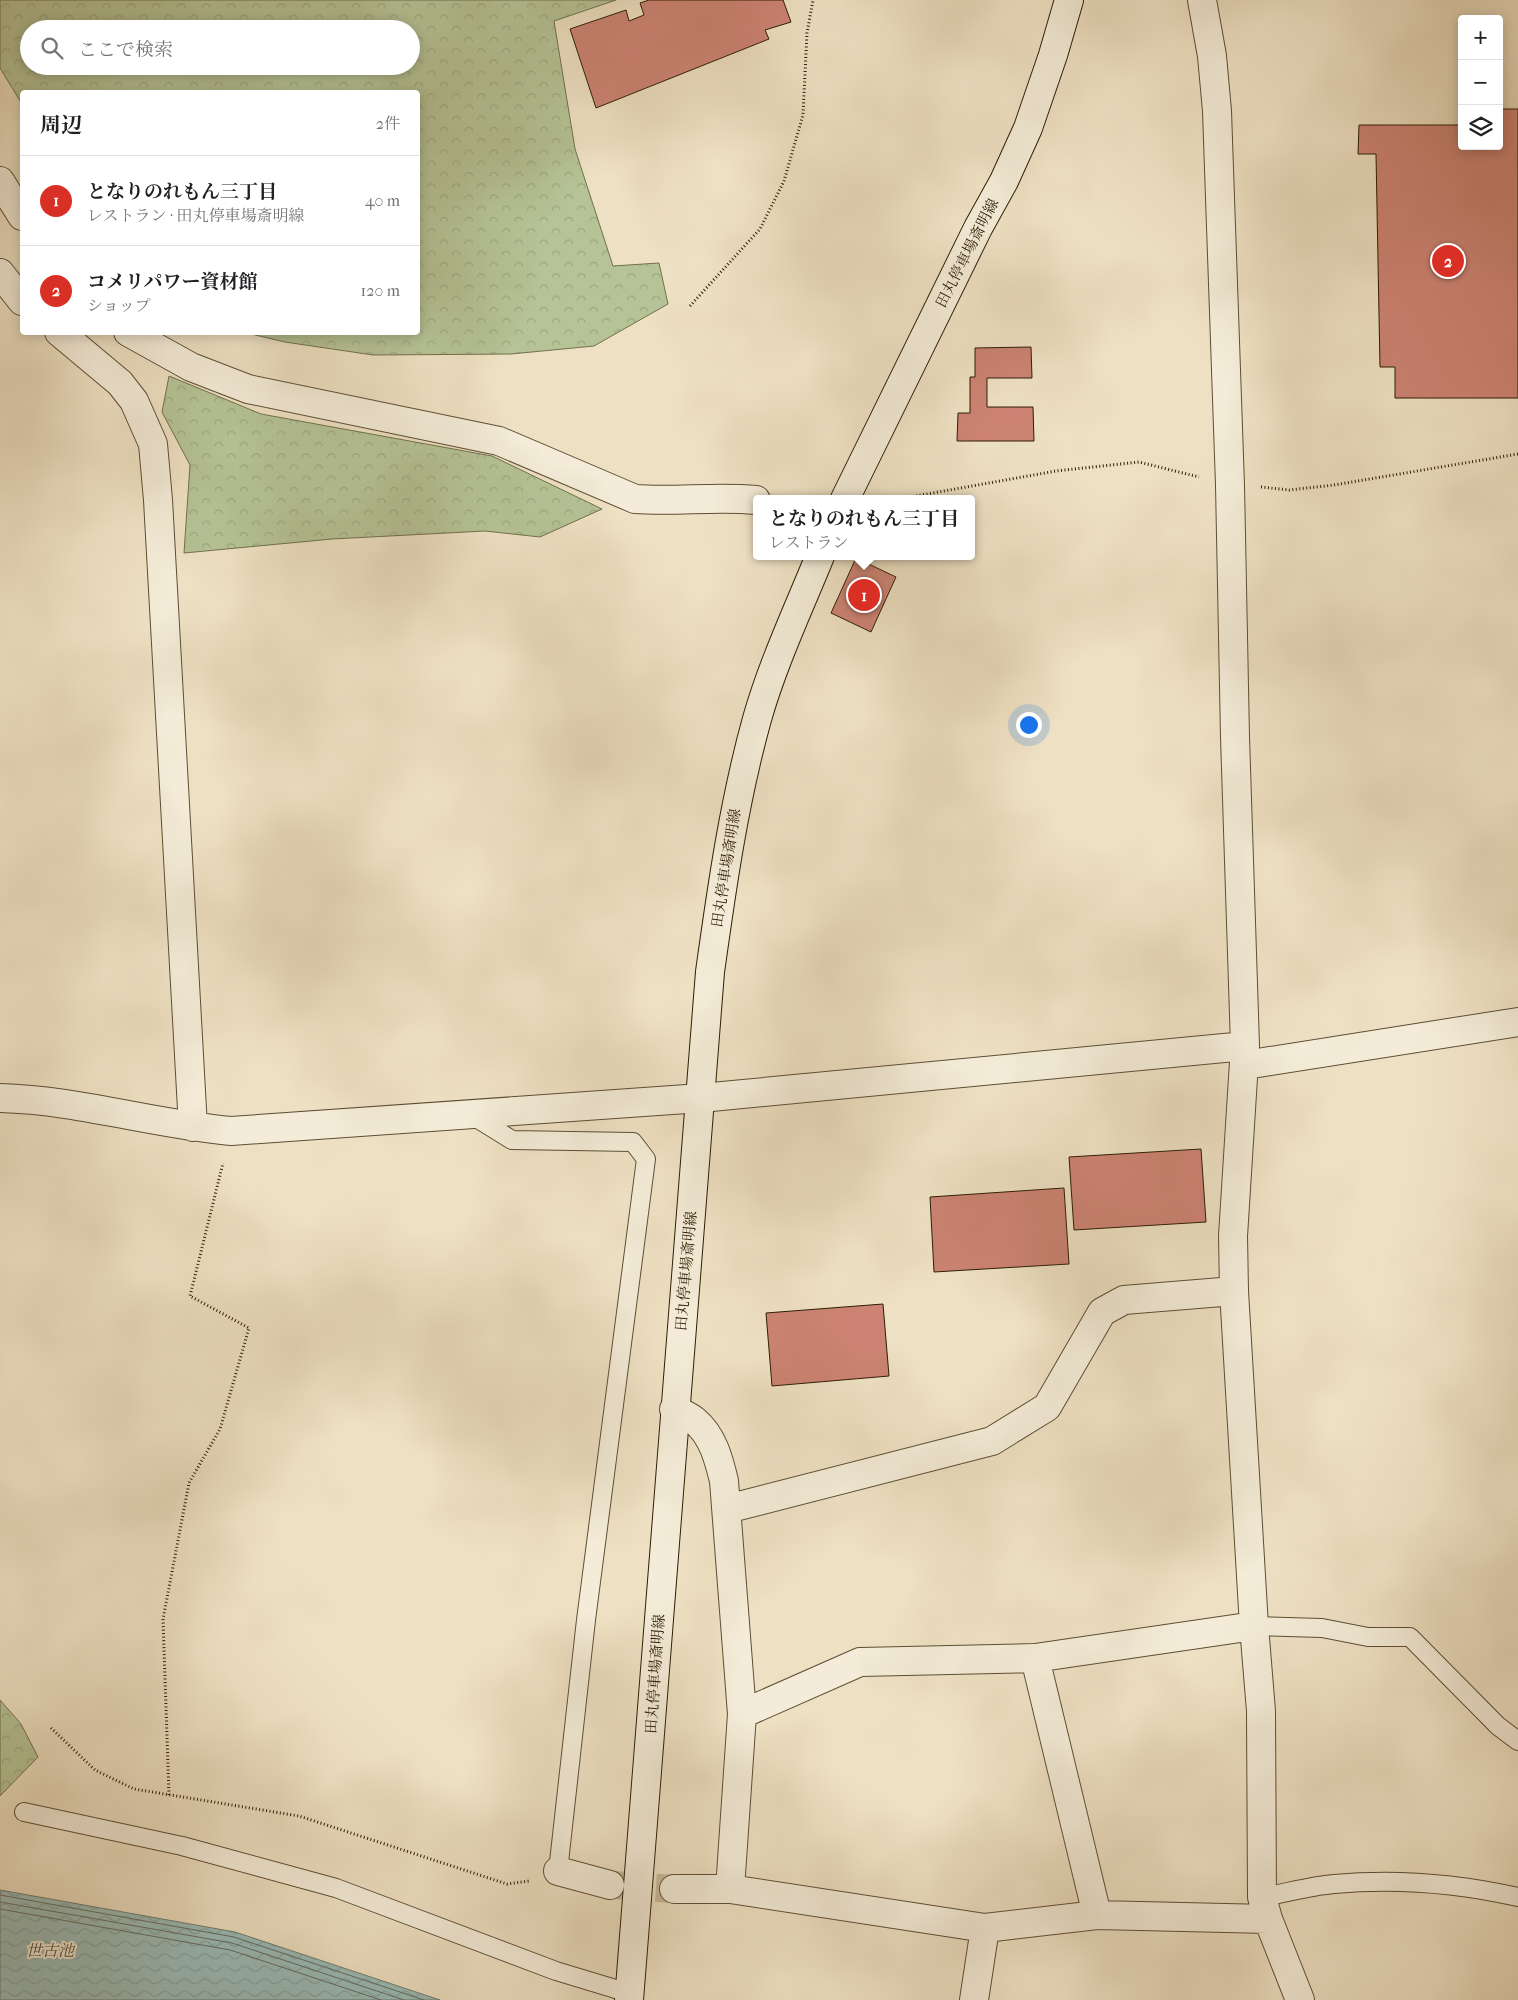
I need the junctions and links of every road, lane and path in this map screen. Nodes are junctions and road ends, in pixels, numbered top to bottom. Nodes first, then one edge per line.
1 (813, 0) edge
2 (1069, 0) edge
3 (1202, 0) edge
4 (0, 181) edge
5 (20, 213) edge
6 (0, 273) edge
7 (20, 298) edge
8 (690, 306) dead end
9 (63, 335) edge
10 (133, 335) edge
11 (847, 495) edge
12 (753, 500) edge
13 (818, 560) edge
14 (1518, 1022) edge
15 (1245, 1056) junction
16 (0, 1098) edge
17 (701, 1098) junction
18 (470, 1114) junction
19 (193, 1127) junction
20 (232, 1131) junction
21 (1234, 1291) junction
22 (674, 1409) junction
23 (727, 1509) junction
24 (1254, 1626) junction
25 (1035, 1658) junction
26 (742, 1714) junction
27 (51, 1728) dead end
28 (1518, 1741) edge
29 (169, 1795) junction
30 (24, 1812) dead end
31 (558, 1871) junction
32 (610, 1885) tunnel mouth
33 (674, 1889) tunnel mouth
34 (730, 1889) junction
35 (1518, 1897) edge
36 (1265, 1908) junction
37 (1097, 1915) junction
38 (985, 1928) junction
39 (629, 1997) edge
40 (974, 2000) edge
41 (1300, 2000) edge

1 - 8 path
2 - 11 street, 田丸停車場斎明線
3 - 15 street
4 - 5 street
6 - 7 street
9 - 19 street
10 - 12 street
13 - 17 street, 田丸停車場斎明線
14 - 15 street
15 - 17 street
15 - 21 street
16 - 19 street
17 - 18 street
17 - 22 street, 田丸停車場斎明線
18 - 20 street
18 - 31 lane
19 - 20 street
20 - 29 path
21 - 23 street
21 - 24 street
22 - 23 street
22 - 39 street, 田丸停車場斎明線
23 - 26 street
24 - 25 street
24 - 28 lane
24 - 36 street
25 - 26 street
25 - 37 street
26 - 34 street
27 - 29 path
29 - 31 path
30 - 39 lane
31 - 32 street
33 - 34 street
34 - 38 street
35 - 36 lane
36 - 37 street
36 - 41 street
37 - 38 street
38 - 40 street

